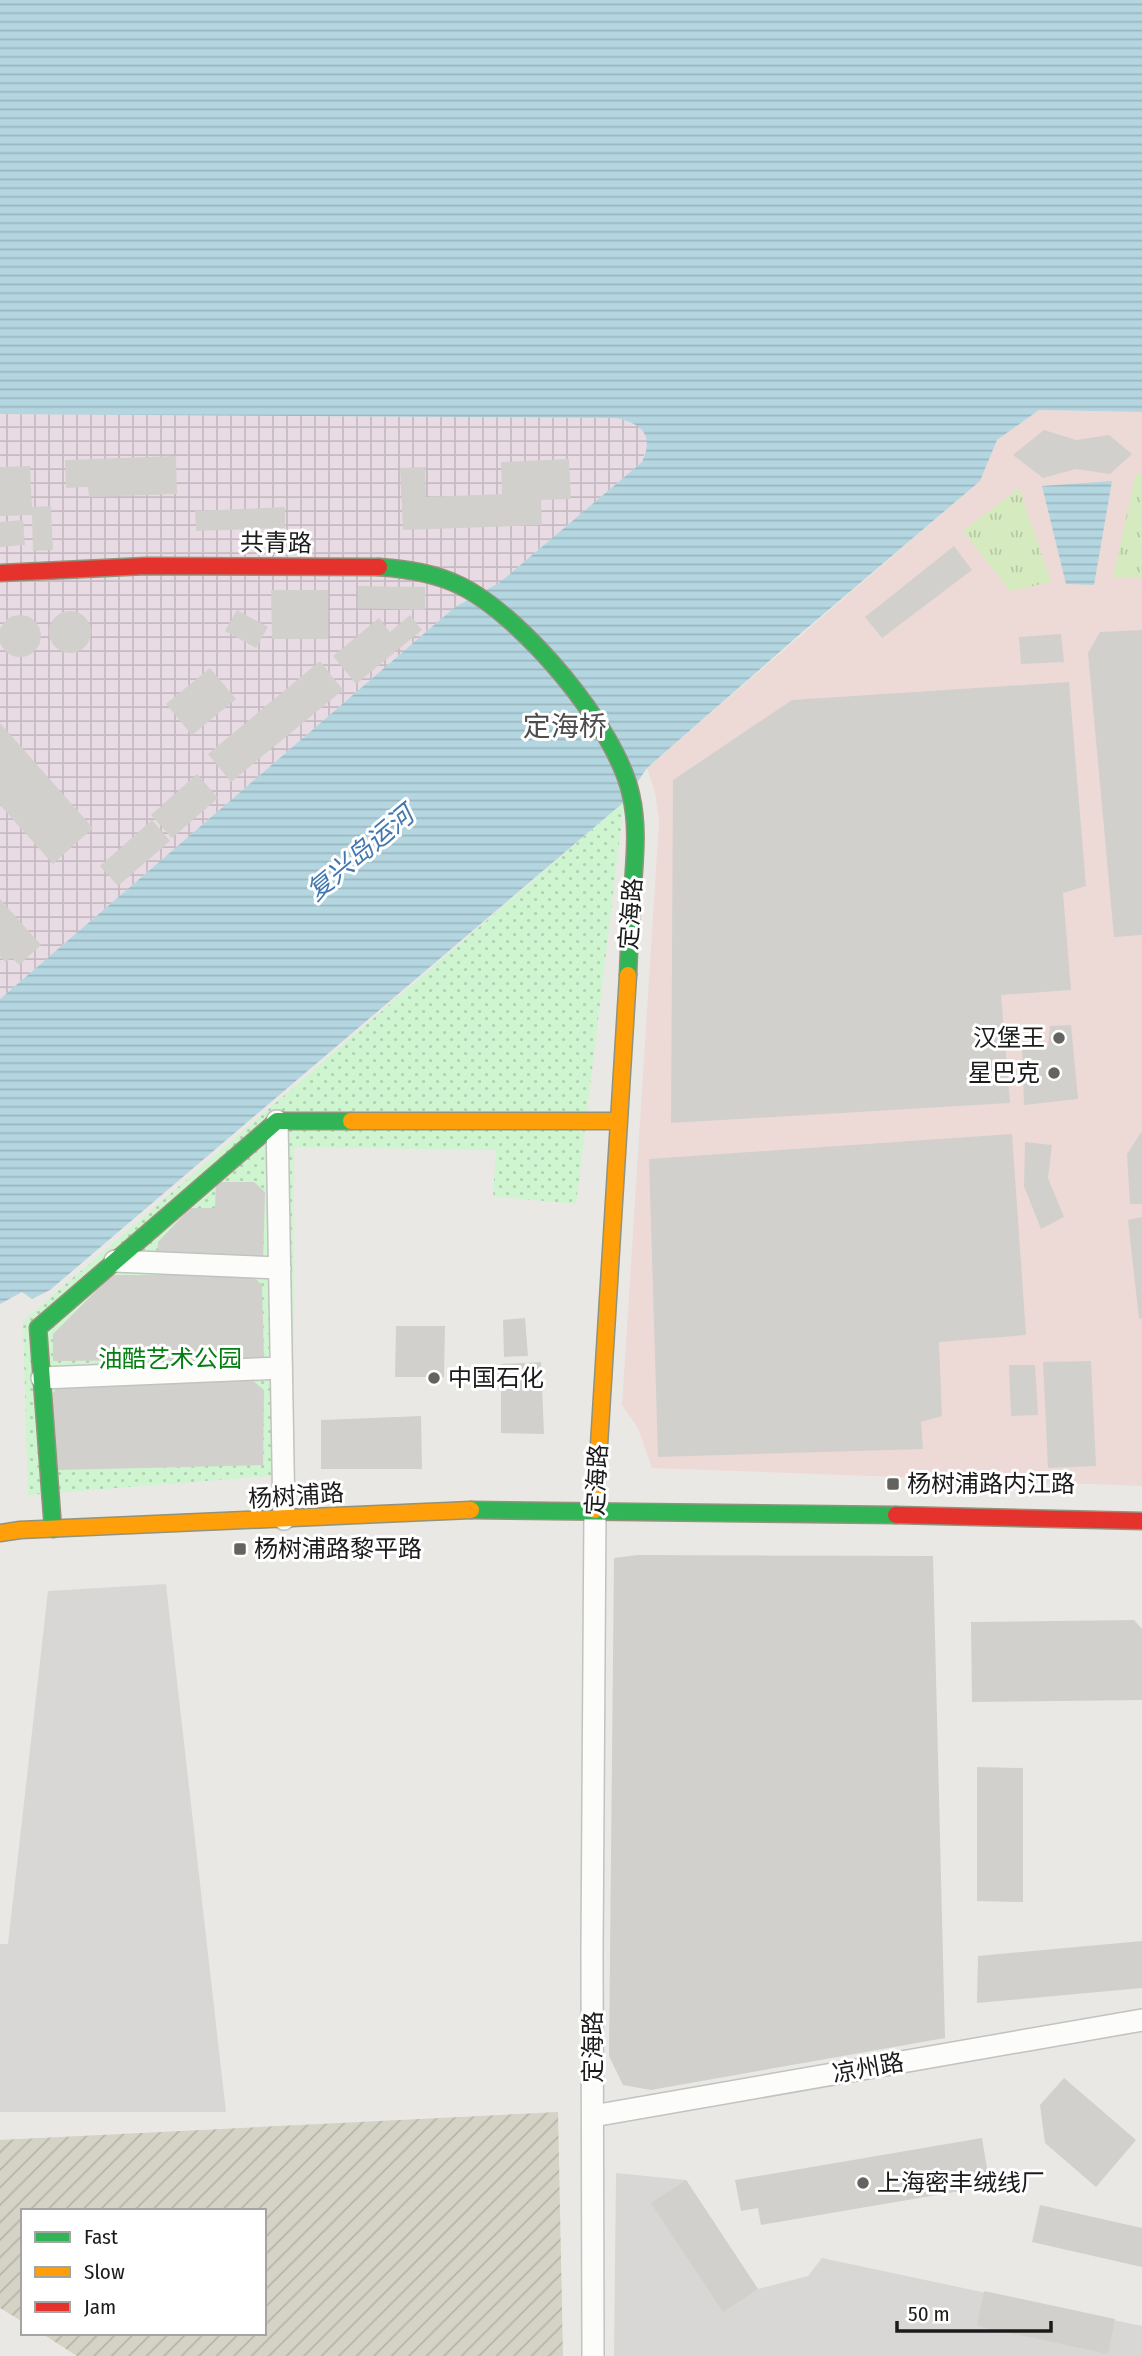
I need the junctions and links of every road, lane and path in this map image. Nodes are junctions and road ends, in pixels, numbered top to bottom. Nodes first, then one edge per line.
1 (0, 573) edge
2 (530, 639) joint
3 (277, 1121) junction
4 (618, 1121) junction
5 (115, 1261) junction
6 (279, 1268) junction
7 (281, 1368) junction
8 (42, 1378) junction
9 (595, 1510) junction
10 (284, 1519) junction
11 (1142, 1521) edge
12 (54, 1529) junction
13 (0, 1533) edge
14 (1142, 2020) edge
15 (593, 2116) junction
16 (593, 2356) edge

1 - 2 street, 共青路
2 - 4 street, 定海路
3 - 4 street
3 - 5 street
3 - 6 street
4 - 9 street, 定海路
5 - 6 street
5 - 8 street
6 - 7 street
7 - 8 street
7 - 10 street
8 - 12 street
9 - 10 street, 杨树浦路
9 - 11 street, 杨树浦路
9 - 15 street, 定海路
10 - 12 street, 杨树浦路
12 - 13 street, 杨树浦路
14 - 15 street, 凉州路
15 - 16 street, 定海路

